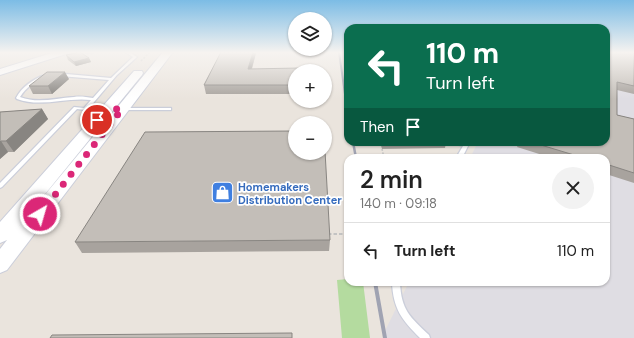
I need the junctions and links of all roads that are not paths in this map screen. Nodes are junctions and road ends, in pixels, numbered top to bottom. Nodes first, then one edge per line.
1 (13, 68) edge
2 (123, 68) edge
3 (142, 68) edge
4 (155, 68) edge
5 (0, 72) edge
6 (111, 79) junction
7 (93, 99) junction
8 (85, 108) junction
9 (107, 109) junction
10 (122, 109) junction
11 (169, 109) dead end
12 (0, 186) edge
13 (0, 235) edge
14 (0, 264) edge
15 (396, 286) edge
16 (426, 338) edge

1 - 5 street
2 - 6 lane
3 - 9 main road
4 - 10 main road
6 - 7 lane
6 - 7 lane
7 - 8 lane
8 - 9 lane
8 - 12 lane
9 - 10 lane
9 - 13 main road
10 - 11 lane
10 - 14 main road
15 - 16 lane

